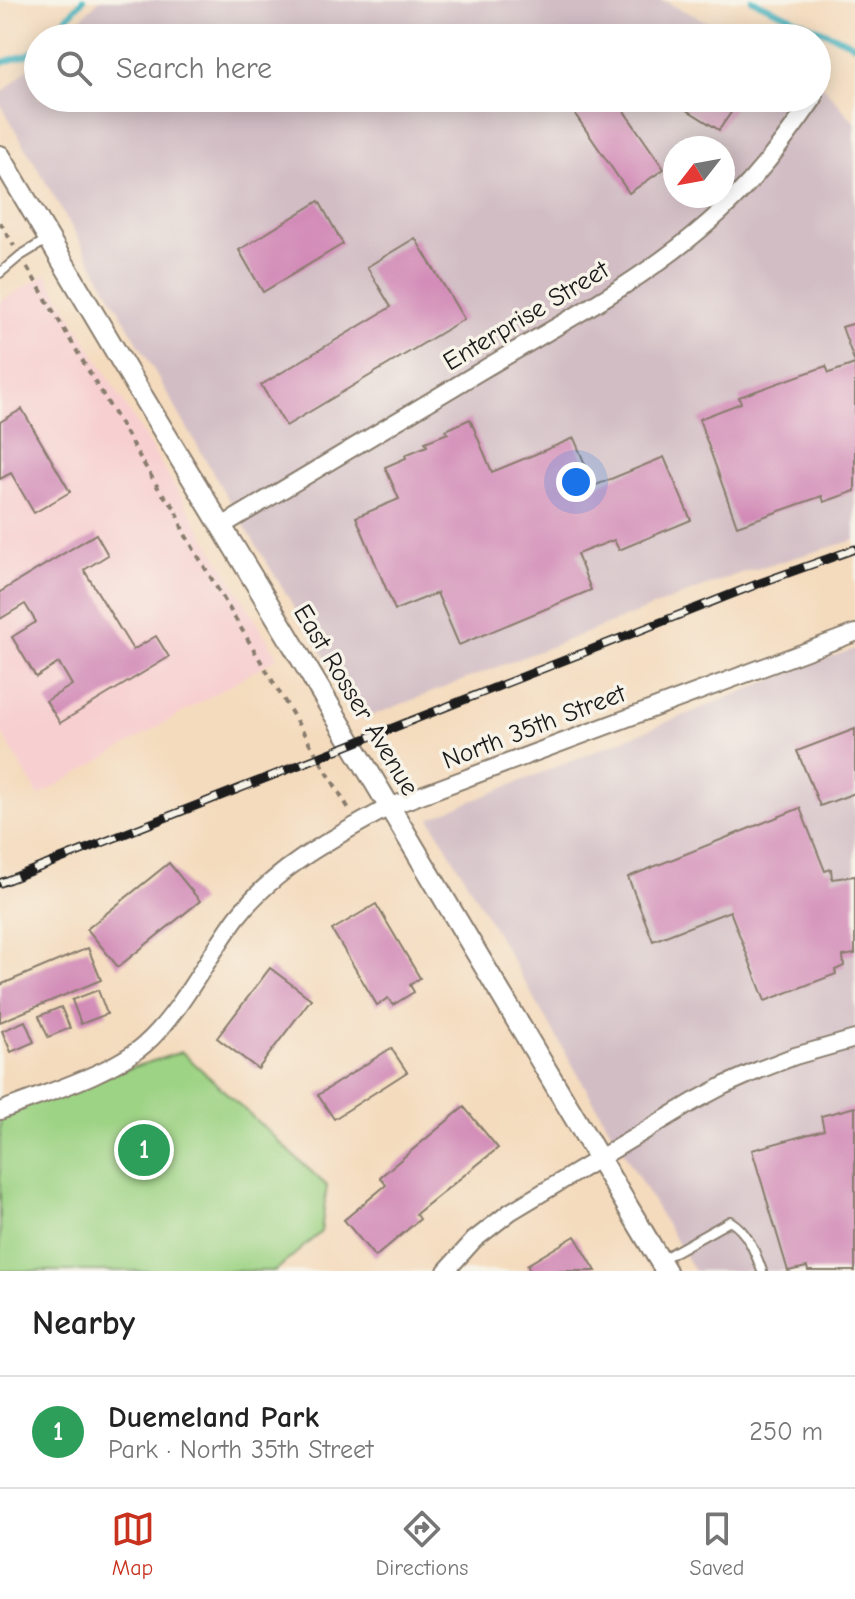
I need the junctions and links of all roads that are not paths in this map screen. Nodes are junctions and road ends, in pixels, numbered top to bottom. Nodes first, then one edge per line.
1 (804, 112) edge
2 (0, 156) edge
3 (49, 238) junction
4 (0, 273) edge
5 (222, 526) junction
6 (855, 633) edge
7 (389, 807) junction
8 (855, 1039) edge
9 (0, 1111) edge
10 (598, 1158) junction
11 (662, 1266) edge
12 (446, 1271) edge
13 (762, 1271) edge

1 - 5 street, Enterprise Street
2 - 3 street, East Rosser Avenue
3 - 4 lane
3 - 5 street, East Rosser Avenue
5 - 7 street, East Rosser Avenue
6 - 7 street, North 35th Street
7 - 9 street, North 35th Street
7 - 10 street, East Rosser Avenue
8 - 10 street
10 - 11 street, East Rosser Avenue
10 - 12 street
11 - 13 lane

